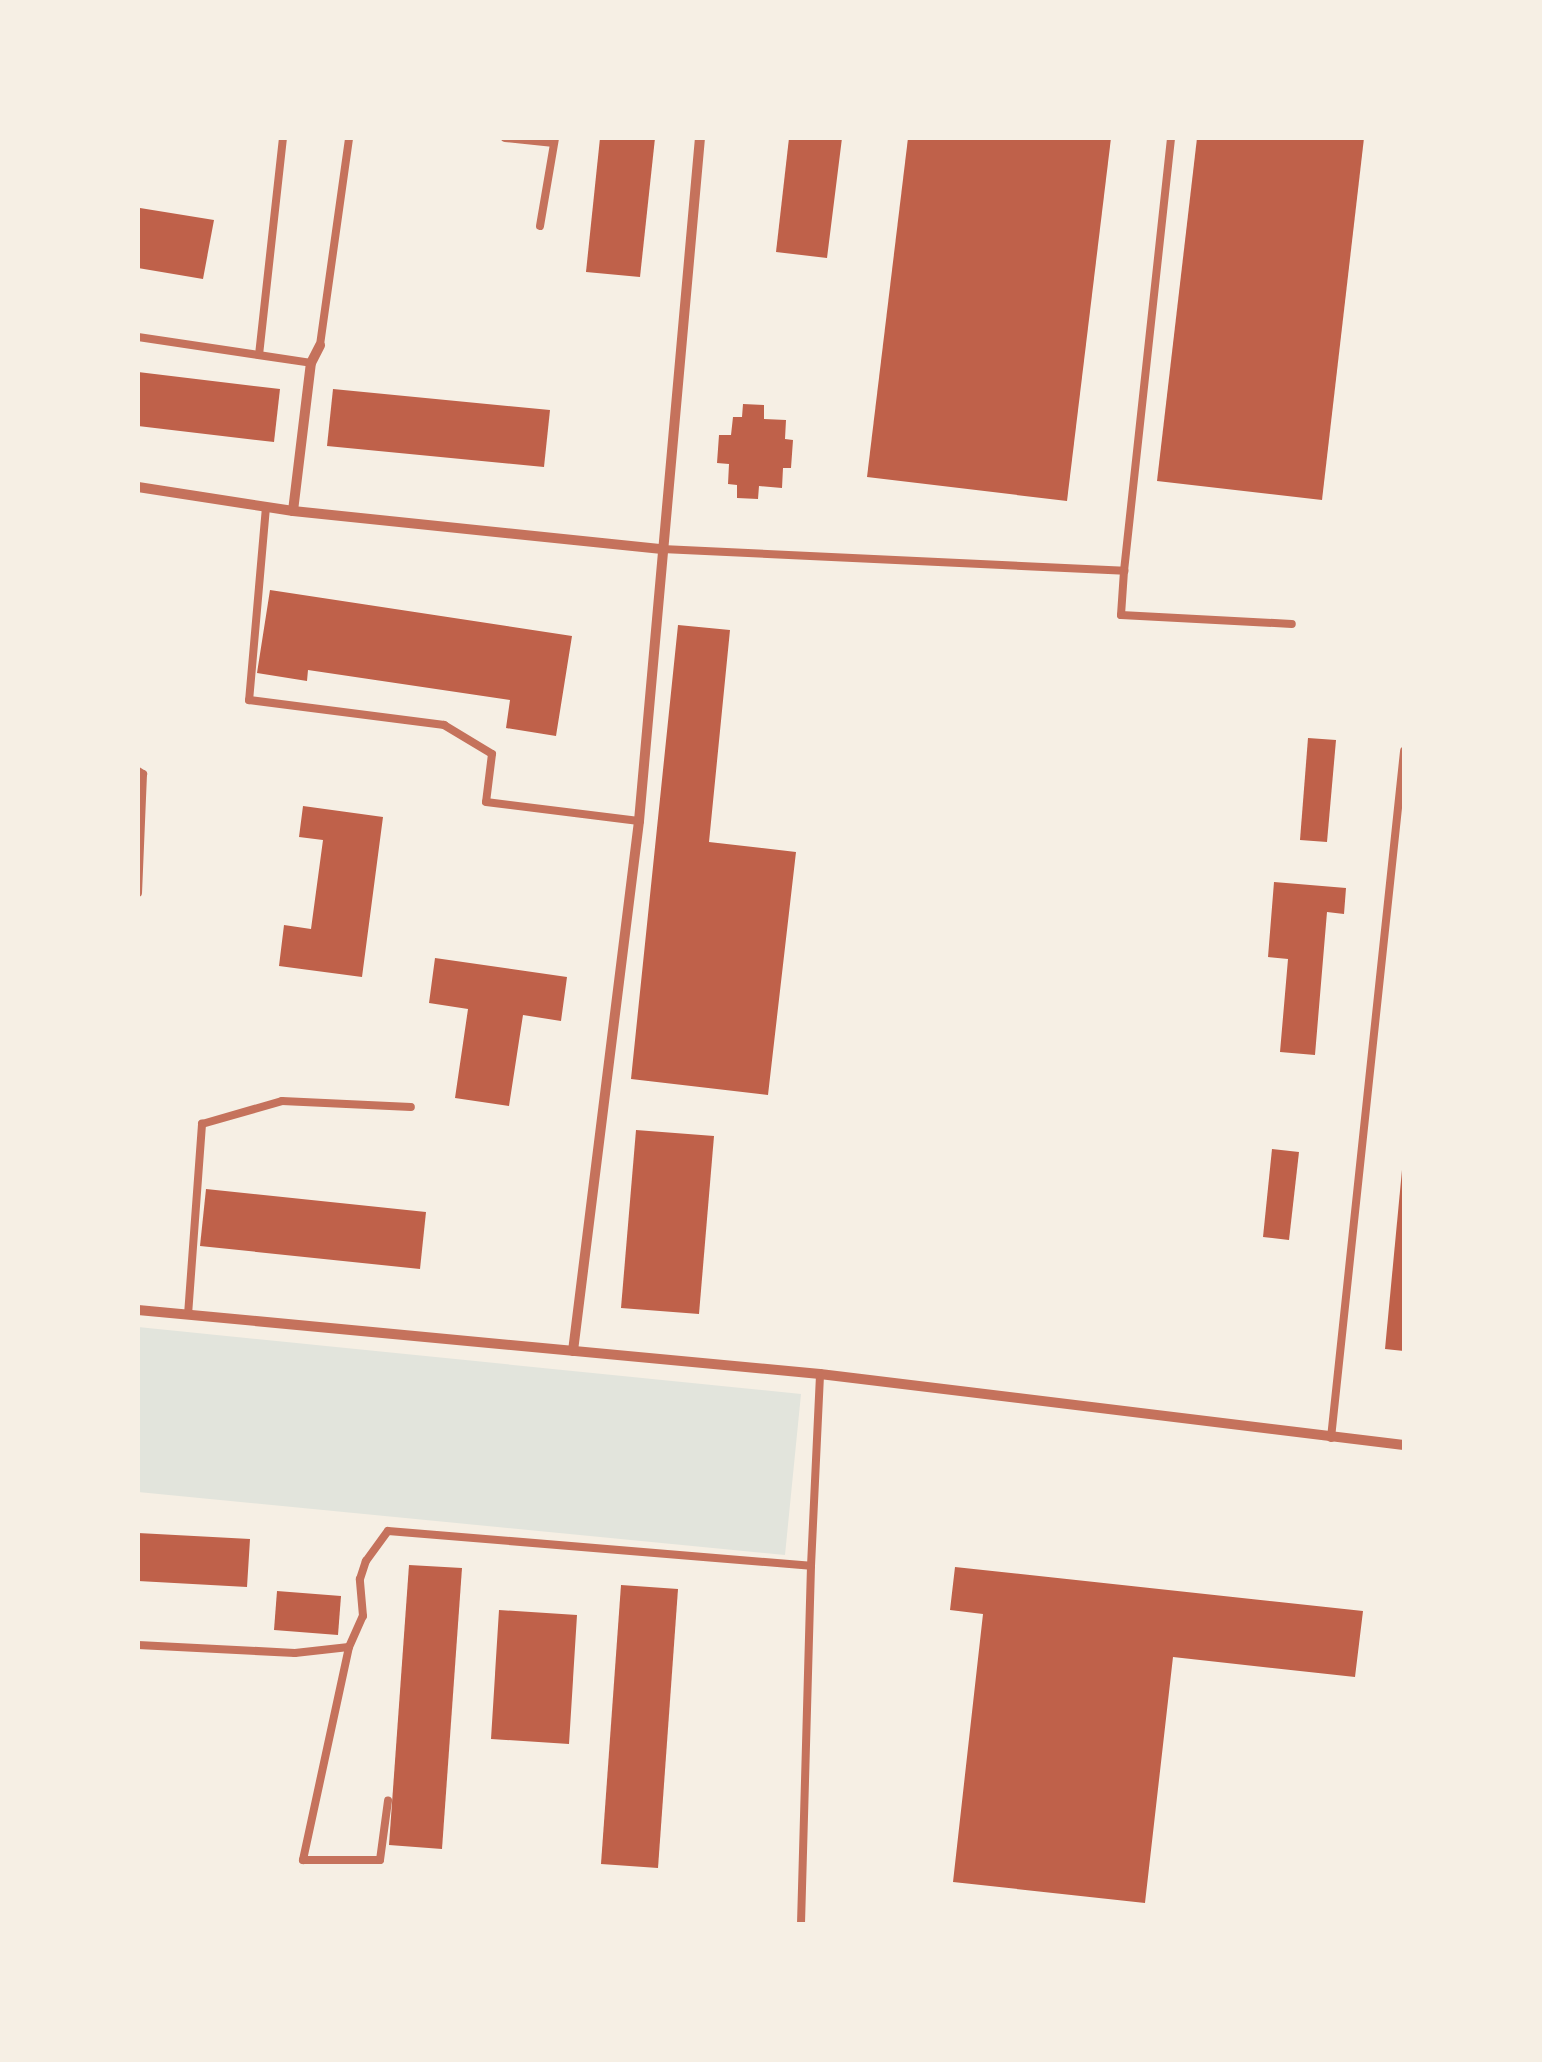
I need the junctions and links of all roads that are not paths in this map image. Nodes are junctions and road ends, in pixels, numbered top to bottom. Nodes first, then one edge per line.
1 (283, 138) edge
2 (348, 138) edge
3 (504, 138) edge
4 (700, 138) edge
5 (1170, 138) edge
6 (554, 140) edge
7 (540, 226) dead end
8 (138, 337) edge
9 (320, 345) joint
10 (259, 356) junction
11 (311, 363) junction
12 (138, 486) edge
13 (266, 506) junction
14 (294, 511) junction
15 (662, 550) junction
16 (1124, 571) junction
17 (1292, 624) dead end
18 (1404, 752) edge
19 (138, 770) edge
20 (638, 821) junction
21 (138, 893) edge
22 (411, 1107) dead end
23 (138, 1310) edge
24 (188, 1315) junction
25 (573, 1351) junction
26 (820, 1374) junction
27 (1331, 1438) junction
28 (1404, 1445) edge
29 (811, 1566) junction
30 (138, 1645) edge
31 (350, 1647) junction
32 (388, 1801) dead end
33 (800, 1924) edge

1 - 10 lane
2 - 9 lane
3 - 6 lane
4 - 15 street
5 - 16 lane
6 - 7 lane
8 - 10 lane
9 - 11 street
10 - 11 lane
11 - 14 street
12 - 13 street
13 - 14 street
13 - 20 lane
14 - 15 street
15 - 16 lane
15 - 20 street
16 - 17 lane
18 - 27 lane
19 - 21 lane
20 - 25 street
22 - 24 lane
23 - 24 street
24 - 25 street
25 - 26 street
26 - 27 street
26 - 29 lane
27 - 28 street
29 - 31 lane
29 - 33 lane
30 - 31 lane
31 - 32 lane

